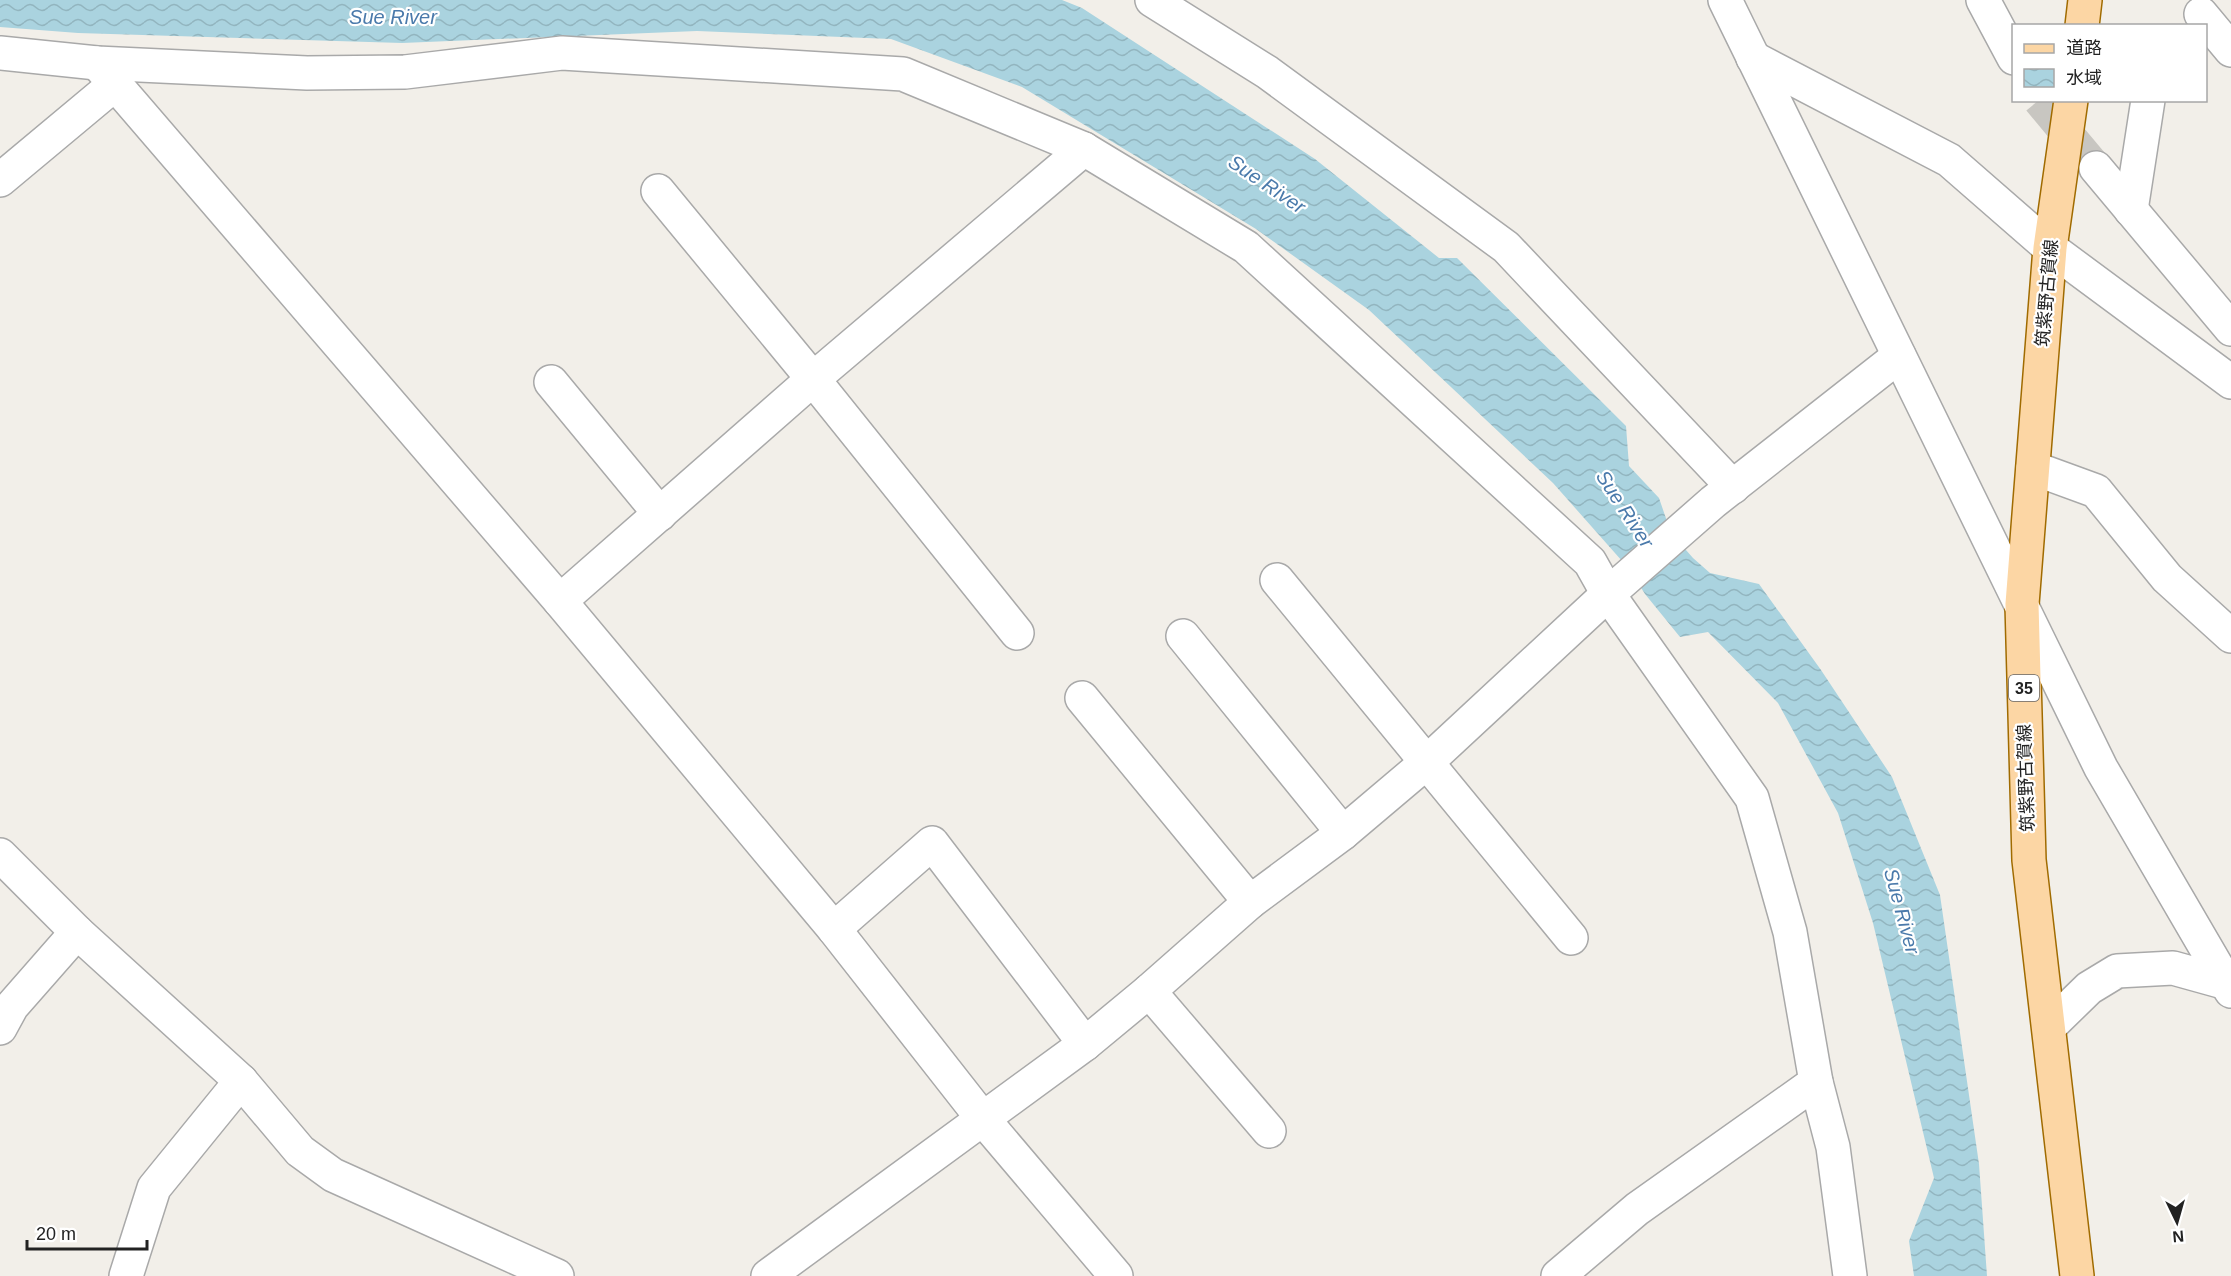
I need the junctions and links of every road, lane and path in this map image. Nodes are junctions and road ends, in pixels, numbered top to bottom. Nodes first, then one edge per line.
1 (1152, 0) edge
2 (1725, 0) edge
3 (1983, 0) edge
4 (2085, 0) edge
5 (2202, 13) edge
6 (2082, 24) edge
7 (2231, 50) edge
8 (0, 53) edge
9 (2012, 56) edge
10 (1753, 58) junction
11 (106, 74) junction
12 (2071, 102) edge
13 (2148, 102) edge
14 (1084, 149) junction
15 (2096, 168) tunnel mouth
16 (0, 180) edge
17 (658, 191) dead end
18 (2131, 210) junction
19 (2050, 248) junction
20 (2231, 328) edge
21 (1899, 356) junction
22 (813, 379) junction
23 (551, 382) dead end
24 (2231, 382) edge
25 (2032, 468) junction
26 (1723, 495) junction
27 (660, 514) junction
28 (1277, 580) dead end
29 (1617, 587) junction
30 (560, 601) junction
31 (2022, 604) junction
32 (1017, 633) dead end
33 (1184, 636) dead end
34 (2231, 636) edge
35 (1082, 698) dead end
36 (1427, 762) junction
37 (1343, 833) junction
38 (0, 855) edge
39 (1250, 902) junction
40 (834, 929) junction
41 (77, 932) junction
42 (1571, 938) dead end
43 (2229, 987) edge
44 (1149, 991) junction
45 (2050, 1026) junction
46 (0, 1028) edge
47 (1085, 1044) junction
48 (241, 1081) junction
49 (1816, 1082) junction
50 (983, 1119) junction
51 (1269, 1131) dead end
52 (126, 1276) edge
53 (557, 1276) edge
54 (768, 1276) edge
55 (1116, 1276) edge
56 (1558, 1276) edge
57 (1850, 1276) edge
58 (2077, 1276) edge

1 - 26 street
2 - 10 street
3 - 9 street
4 - 6 main road
5 - 7 street
8 - 11 street
10 - 19 street
10 - 21 street
11 - 14 street
11 - 16 street
11 - 30 street
12 - 19 main road, 筑紫野古賀線 / 35
13 - 18 street
14 - 22 street
14 - 29 street
15 - 18 street
17 - 22 street
18 - 20 street
19 - 24 street
19 - 25 main road, 筑紫野古賀線 / 35
21 - 26 street
21 - 31 street
22 - 27 street
22 - 32 street
23 - 27 street
25 - 31 main road, 筑紫野古賀線 / 35
25 - 34 street
26 - 29 street
27 - 30 street
28 - 36 street
29 - 36 street
29 - 49 street
30 - 40 street
31 - 43 street
31 - 45 main road, 筑紫野古賀線 / 35
33 - 37 street
35 - 39 street
36 - 37 street
36 - 42 street
37 - 39 street
38 - 41 street
39 - 44 street
40 - 47 street
40 - 50 street
41 - 46 street
41 - 48 street
43 - 45 street
44 - 47 street
44 - 51 street
45 - 58 main road, 筑紫野古賀線 / 35
47 - 50 street
48 - 52 street
48 - 53 street
49 - 56 street
49 - 57 street
50 - 54 street
50 - 55 street

